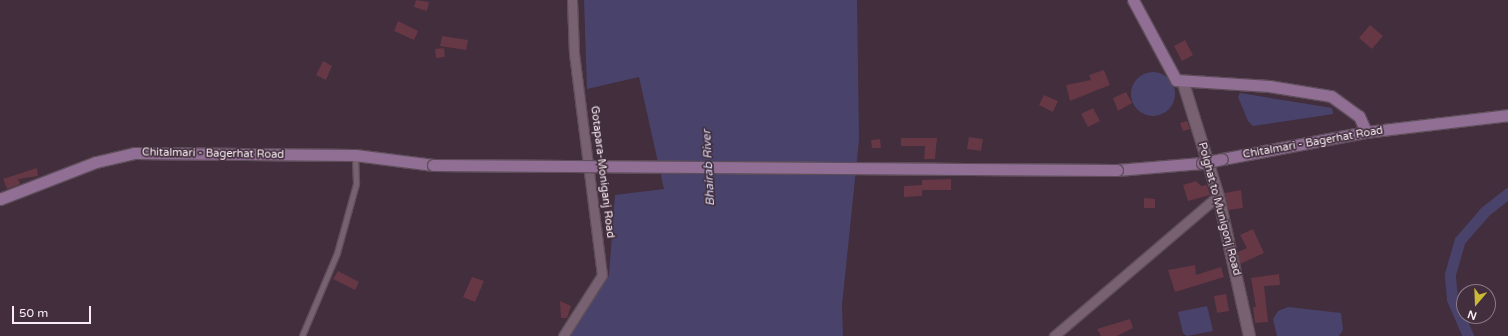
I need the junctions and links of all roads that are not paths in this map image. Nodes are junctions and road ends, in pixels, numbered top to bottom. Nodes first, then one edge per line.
1 (572, 0) edge
2 (1133, 0) edge
3 (1183, 83) junction
4 (1508, 115) edge
5 (1366, 132) junction
6 (355, 155) junction
7 (1218, 196) junction
8 (0, 199) edge
9 (302, 336) edge
10 (563, 336) edge
11 (1054, 336) edge
12 (1249, 336) edge

1 - 10 street, Gotapara-Moniganj Road
2 - 3 main road
3 - 5 main road
3 - 7 street, Polghat to Munigonj Road
4 - 5 main road, Chitalmari - Bagerhat Road
5 - 6 main road, Chitalmari - Bagerhat Road, bridge
6 - 8 main road, Chitalmari - Bagerhat Road
6 - 9 lane
7 - 11 street
7 - 12 street, Polghat to Munigonj Road

